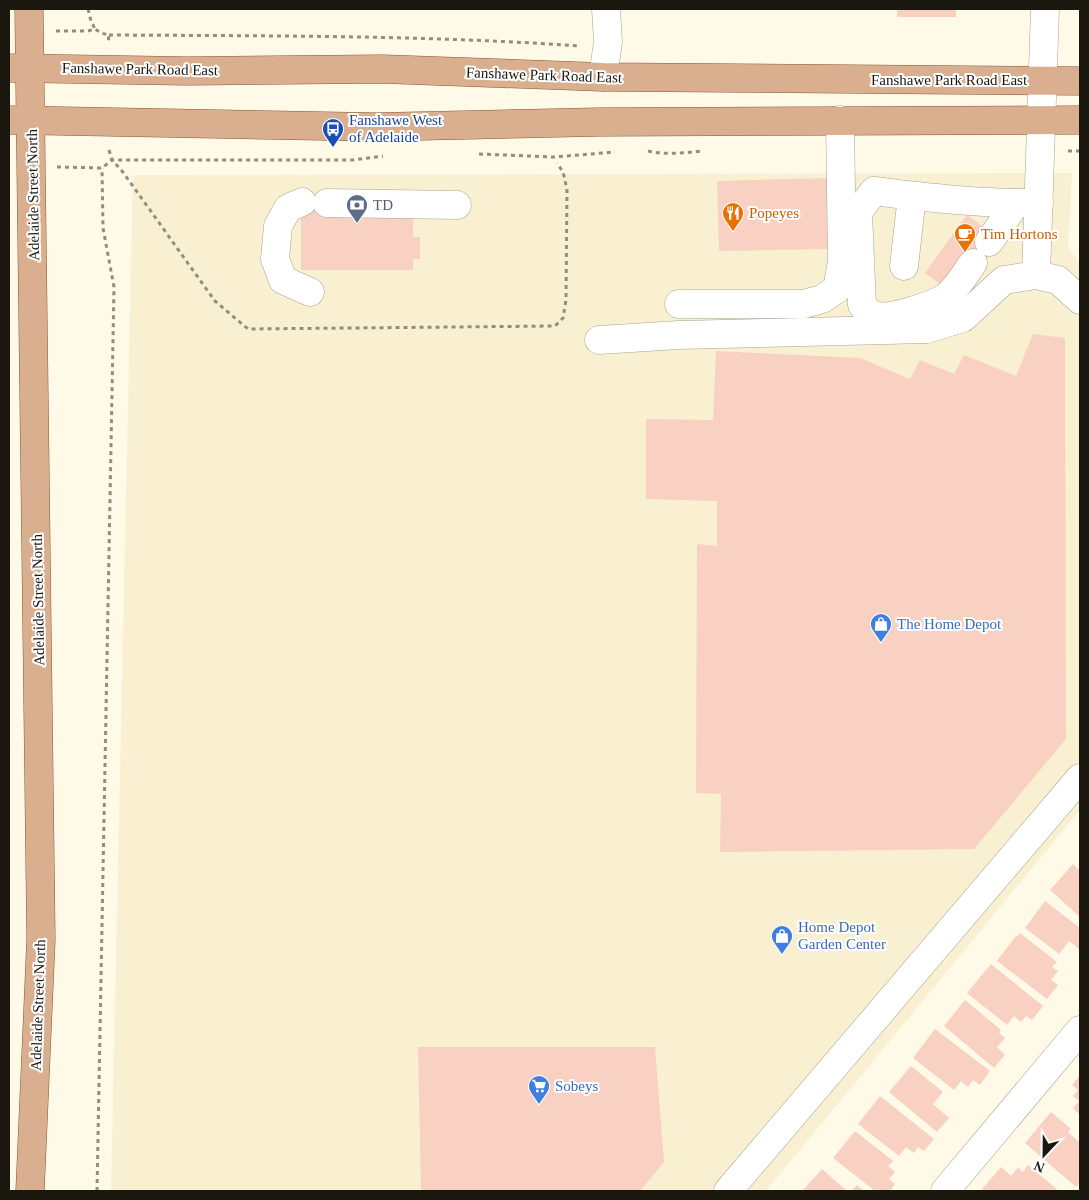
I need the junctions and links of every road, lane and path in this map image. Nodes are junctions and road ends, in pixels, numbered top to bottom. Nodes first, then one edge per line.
1 (30, 9) edge
2 (88, 9) edge
3 (606, 9) edge
4 (1045, 9) edge
5 (95, 29) junction
6 (88, 31) dead end
7 (109, 35) junction
8 (108, 44) dead end
9 (607, 48) junction
10 (20, 68) edge
11 (603, 78) junction
12 (1042, 81) junction
13 (1080, 81) edge
14 (1042, 119) junction
15 (20, 120) edge
16 (840, 120) junction
17 (1080, 120) edge
18 (108, 146) dead end
19 (616, 152) dead end
20 (554, 157) dead end
21 (112, 160) junction
22 (353, 160) dead end
23 (557, 163) dead end
24 (87, 167) dead end
25 (102, 168) junction
26 (912, 196) junction
27 (1027, 203) junction
28 (457, 205) dead end
29 (988, 242) dead end
30 (973, 263) dead end
31 (904, 266) dead end
32 (1036, 275) junction
33 (310, 292) dead end
34 (1080, 300) edge
35 (679, 304) dead end
36 (599, 340) dead end
37 (1080, 778) edge
38 (1080, 1030) edge
39 (30, 1191) edge
40 (97, 1191) edge
41 (728, 1191) edge
42 (945, 1191) edge

1 - 10 main road, Adelaide Street North
2 - 5 path
3 - 9 street
4 - 12 street
5 - 6 path
5 - 7 path
7 - 8 path
7 - 9 path
9 - 11 street
10 - 11 main road, Fanshawe Park Road East
10 - 15 main road, Adelaide Street North
11 - 12 main road, Fanshawe Park Road East
12 - 13 main road, Fanshawe Park Road East
12 - 14 street
14 - 16 main road
14 - 17 main road
14 - 27 street
15 - 16 main road
15 - 39 main road, Adelaide Street North
16 - 35 street
18 - 21 path
19 - 20 path
21 - 22 path
21 - 23 path
21 - 25 path
24 - 25 path
25 - 40 path
26 - 27 street
26 - 30 street
26 - 31 street
27 - 29 street
27 - 32 street
28 - 33 street
32 - 34 street
32 - 36 street
37 - 41 street
38 - 42 street

